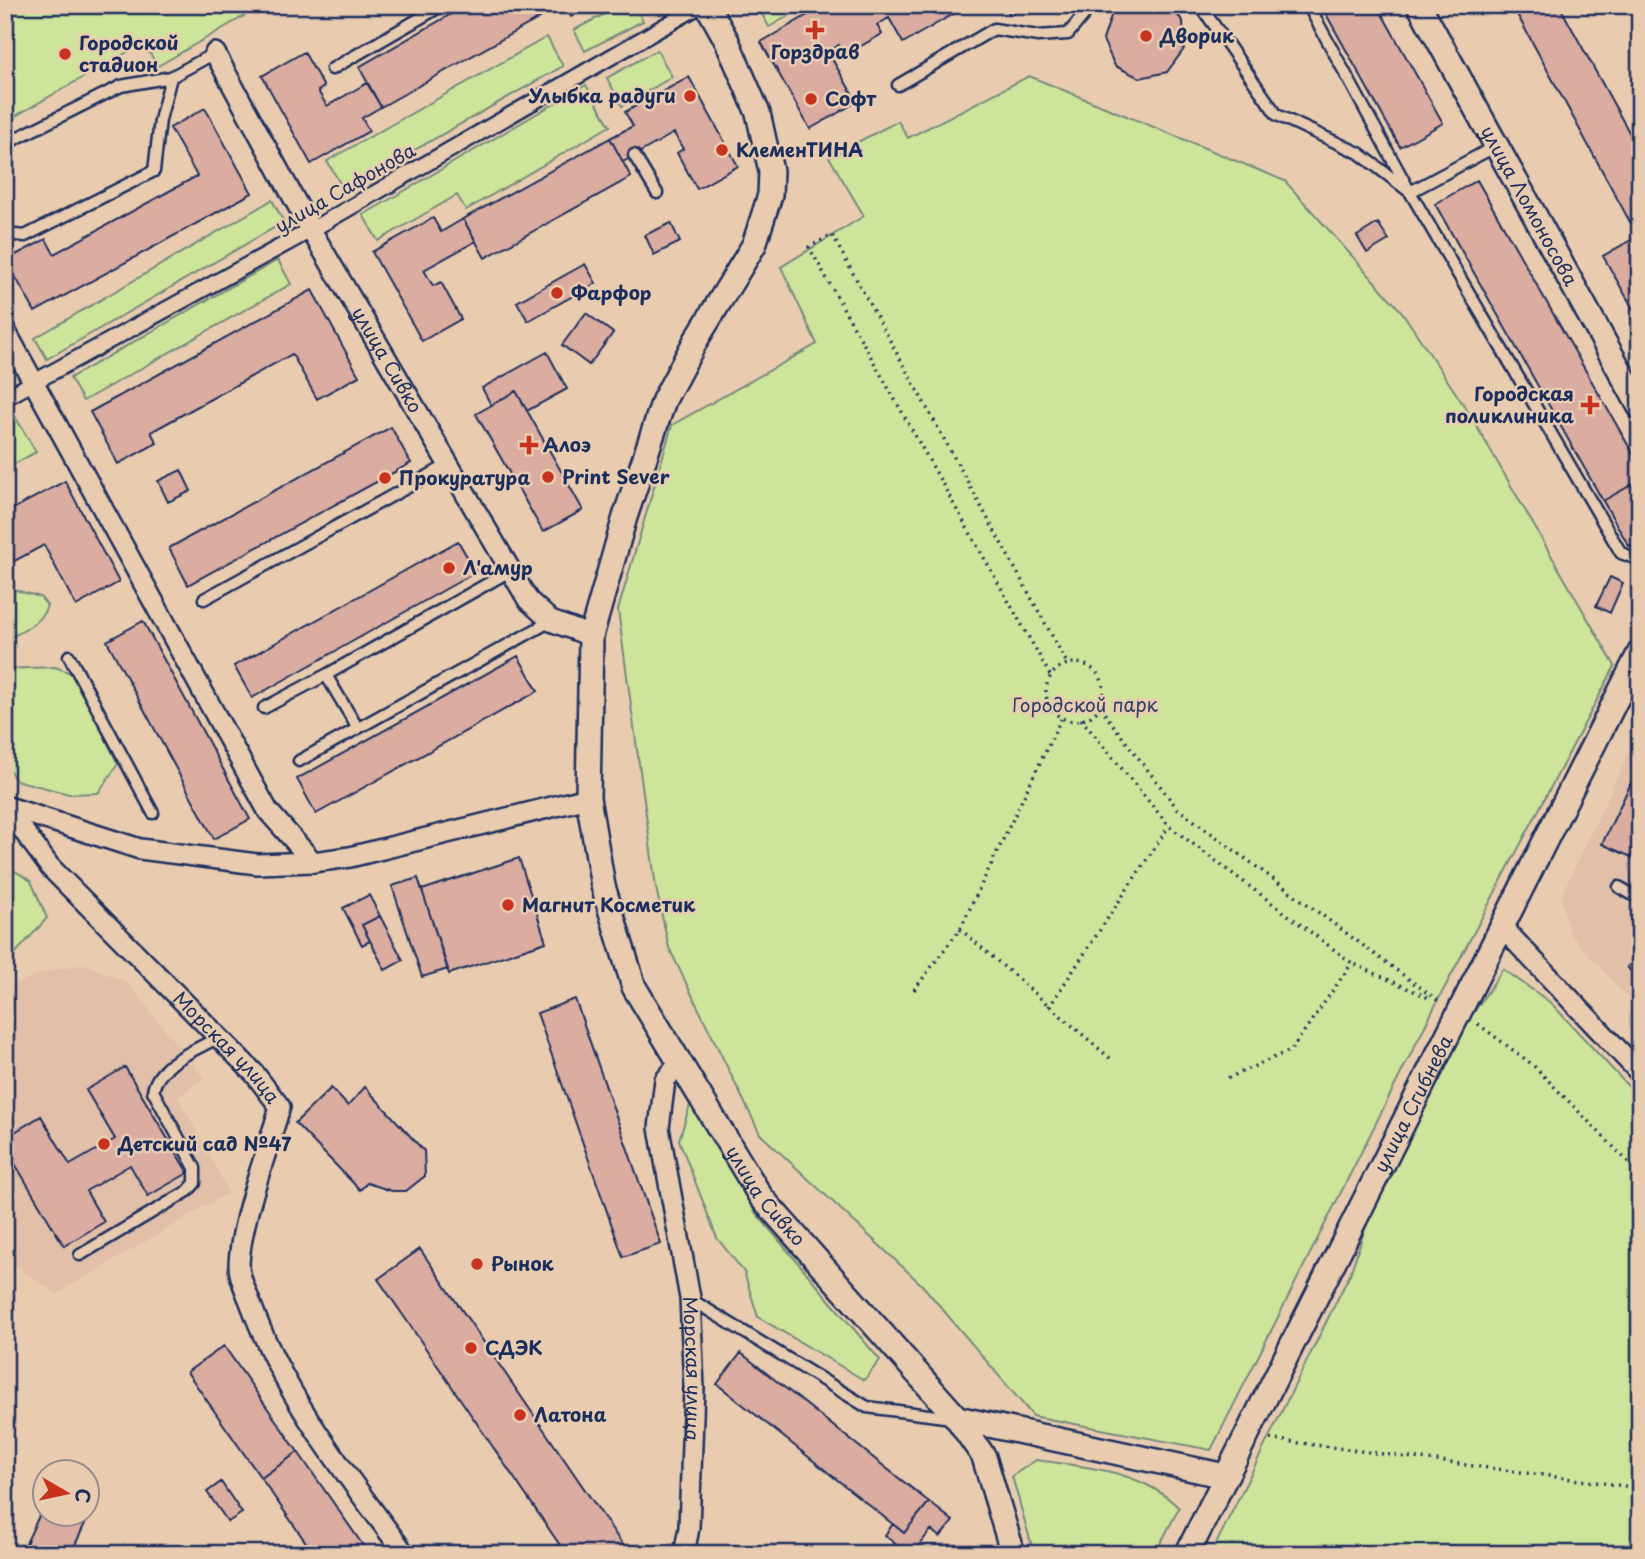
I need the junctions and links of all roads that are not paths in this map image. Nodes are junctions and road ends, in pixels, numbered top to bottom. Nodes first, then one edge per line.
1 (443, 5) edge
2 (701, 5) edge
3 (707, 5) edge
4 (1092, 5) edge
5 (1200, 5) edge
6 (1308, 5) edge
7 (1419, 5) edge
8 (215, 53) joint
9 (332, 69) dead end
10 (171, 77) junction
11 (898, 85) dead end
12 (5, 144) edge
13 (1497, 145) junction
14 (634, 155) dead end
15 (1410, 192) junction
16 (657, 193) dead end
17 (311, 230) junction
18 (5, 234) edge
19 (5, 330) edge
20 (34, 382) junction
21 (5, 398) edge
22 (1640, 407) edge
23 (448, 465) junction
24 (1640, 560) edge
25 (509, 571) junction
26 (204, 599) dead end
27 (551, 621) junction
28 (591, 636) junction
29 (69, 656) dead end
30 (1637, 665) edge
31 (326, 675) junction
32 (264, 708) dead end
33 (357, 727) junction
34 (299, 761) dead end
35 (588, 798) junction
36 (6, 807) edge
37 (153, 813) dead end
38 (313, 862) junction
39 (1619, 887) dead end
40 (1640, 899) edge
41 (1502, 927) junction
42 (219, 1037) junction
43 (678, 1065) junction
44 (1640, 1073) edge
45 (80, 1255) dead end
46 (690, 1298) junction
47 (957, 1418) junction
48 (1225, 1476) junction
49 (405, 1554) edge
50 (684, 1554) edge
51 (1013, 1554) edge
52 (1187, 1554) edge

1 - 9 lane
2 - 17 street, улица Сафонова
3 - 28 street, улица Сивко
4 - 11 lane
5 - 15 lane
6 - 15 lane
7 - 13 street, улица Ломоносова
8 - 10 lane
8 - 17 street, улица Сивко
10 - 12 lane
10 - 18 lane
13 - 15 lane
13 - 22 street, улица Ломоносова
14 - 16 lane
15 - 24 lane
17 - 20 street, улица Сафонова
17 - 23 street, улица Сивко
19 - 20 street
20 - 21 street, улица Сафонова
20 - 38 street
23 - 25 street, улица Сивко
23 - 26 lane
25 - 27 street, улица Сивко
25 - 31 lane
27 - 28 street, улица Сивко
27 - 33 lane
28 - 35 street, улица Сивко
29 - 37 lane
30 - 41 street, улица Сгибнева
31 - 32 lane
31 - 33 lane
33 - 34 lane
35 - 38 street
35 - 43 street, улица Сивко
36 - 38 street
36 - 42 street, Морская улица
39 - 40 lane
41 - 44 street
41 - 48 street, улица Сгибнева
42 - 45 lane
42 - 49 street, Морская улица
43 - 46 street, Морская улица
43 - 47 street, улица Сивко
46 - 47 lane
46 - 50 street, Морская улица
47 - 48 street
47 - 51 street, улица Сивко
48 - 52 street, улица Сгибнева

